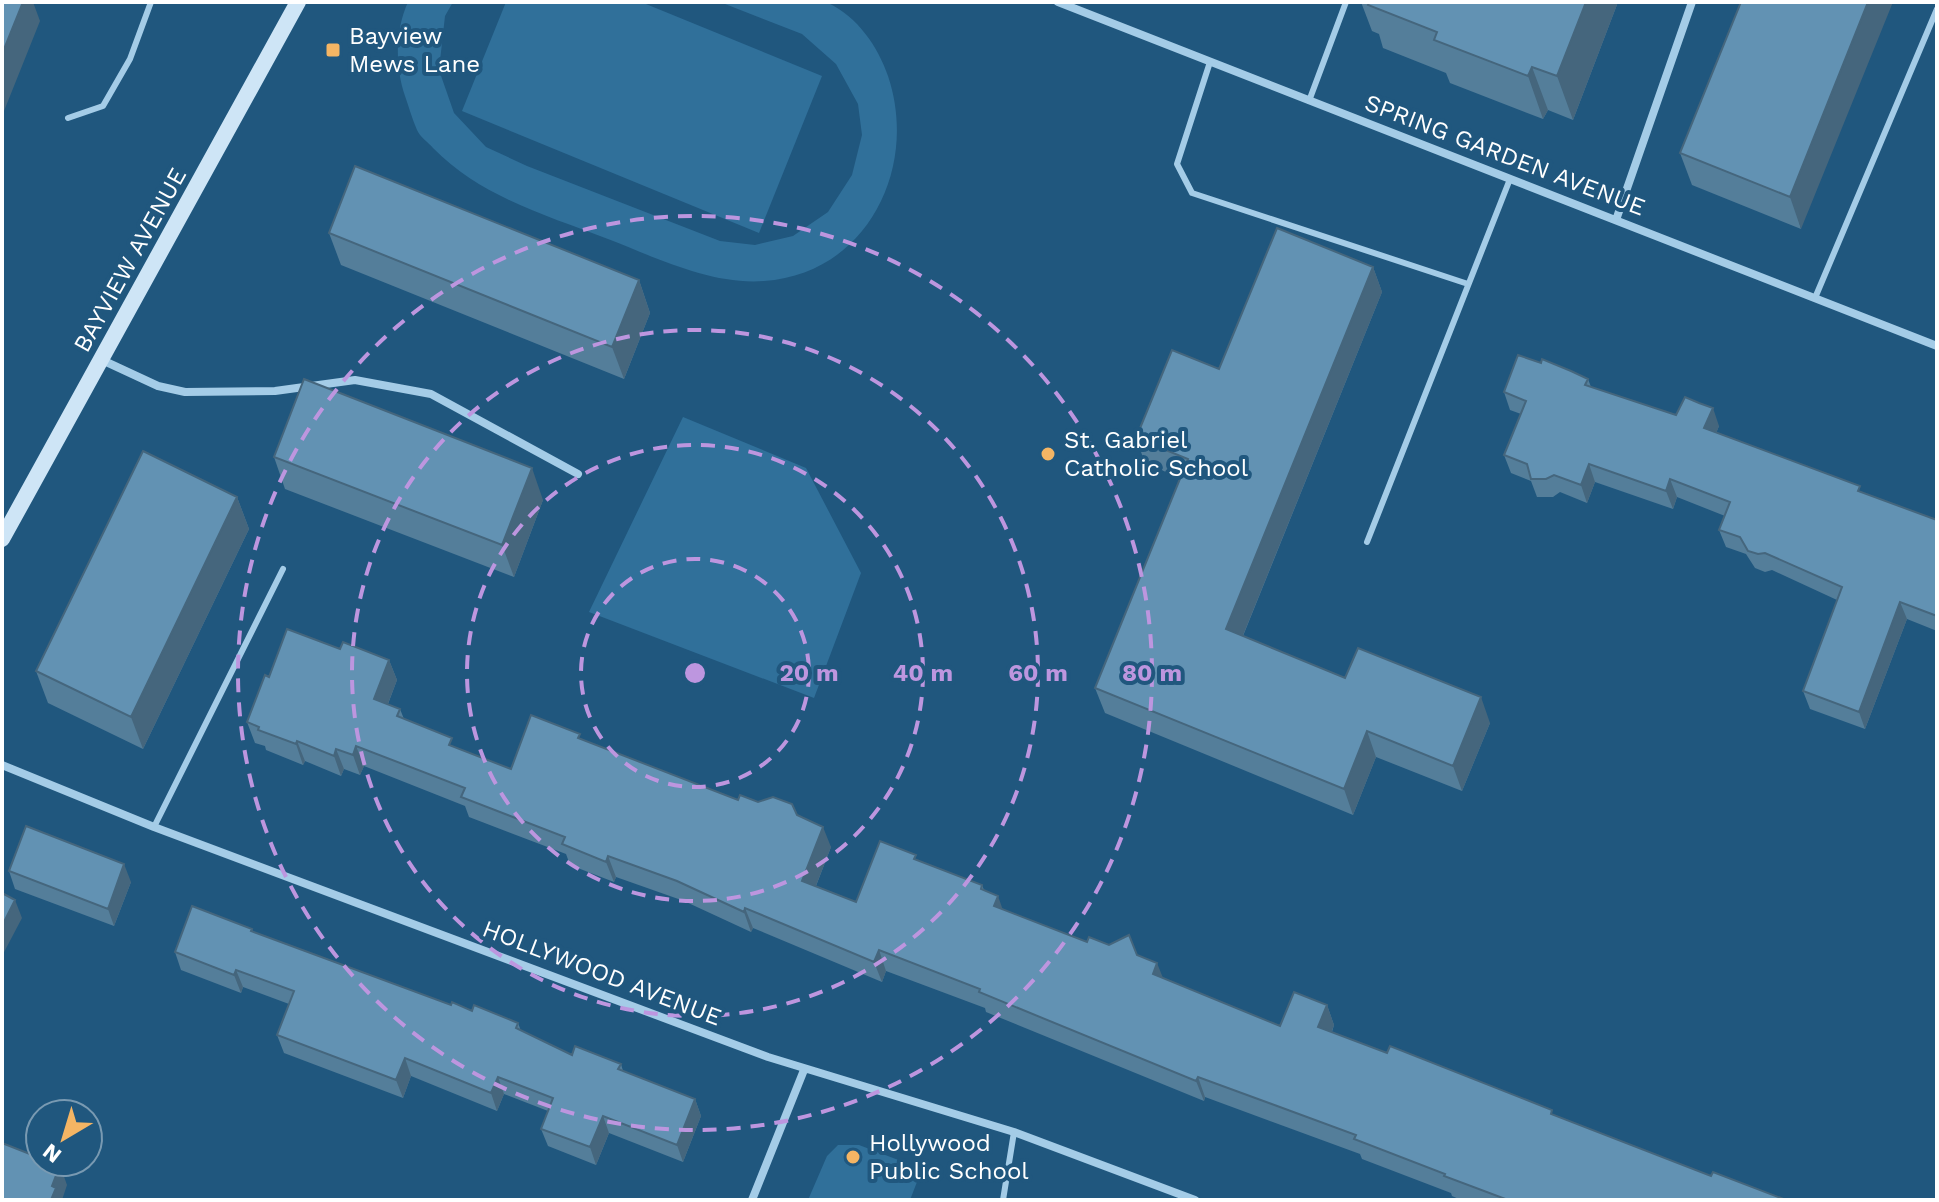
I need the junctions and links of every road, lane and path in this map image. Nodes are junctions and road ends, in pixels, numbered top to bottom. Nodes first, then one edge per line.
1 (151, 2) edge
2 (298, 2) edge
3 (1058, 2) edge
4 (1346, 2) edge
5 (1692, 2) edge
6 (1937, 9) edge
7 (1210, 62) junction
8 (1309, 101) junction
9 (68, 118) dead end
10 (1510, 179) junction
11 (1616, 220) junction
12 (1468, 284) junction
13 (1815, 298) junction
14 (1937, 346) edge
15 (102, 360) junction
16 (578, 474) dead end
17 (2, 539) edge
18 (1367, 542) dead end
19 (283, 569) dead end
20 (2, 765) edge
21 (154, 827) junction
22 (804, 1070) junction
23 (1014, 1132) junction
24 (752, 1200) edge
25 (1003, 1200) edge
26 (1195, 1200) edge

1 - 9 lane
2 - 15 main road, BAYVIEW AVENUE
3 - 7 street, SPRING GARDEN AVENUE
4 - 8 lane
5 - 11 street
6 - 13 lane
7 - 8 street, SPRING GARDEN AVENUE
7 - 12 lane
8 - 10 street, SPRING GARDEN AVENUE
10 - 11 street, SPRING GARDEN AVENUE
10 - 12 lane
11 - 13 street, SPRING GARDEN AVENUE
12 - 18 lane
13 - 14 street, SPRING GARDEN AVENUE
15 - 16 street
15 - 17 main road, BAYVIEW AVENUE
19 - 21 lane
20 - 21 street, HOLLYWOOD AVENUE
21 - 22 street, HOLLYWOOD AVENUE
22 - 23 street, HOLLYWOOD AVENUE
22 - 24 street
23 - 25 lane
23 - 26 street, HOLLYWOOD AVENUE

